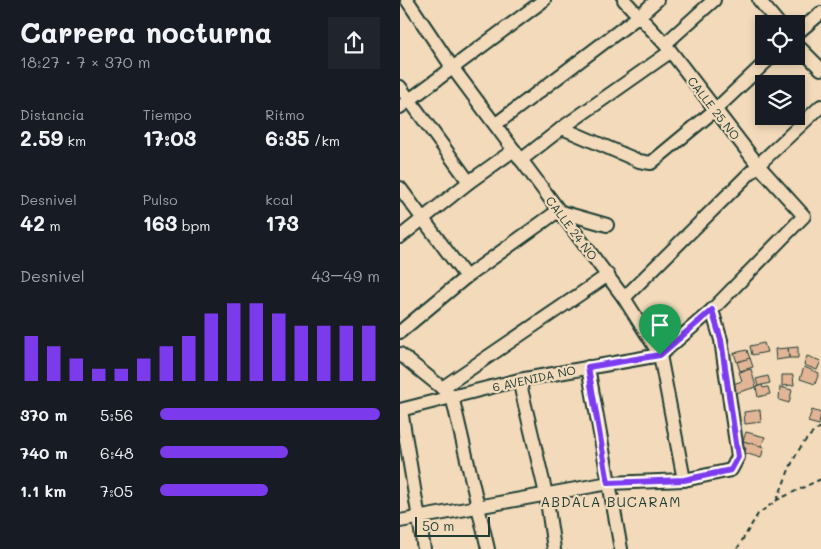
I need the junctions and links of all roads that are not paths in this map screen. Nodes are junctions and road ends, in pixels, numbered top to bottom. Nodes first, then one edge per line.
1 (408, 0) edge
2 (544, 0) edge
3 (624, 0) edge
4 (657, 0) edge
5 (714, 0) edge
6 (759, 0) edge
7 (821, 13) edge
8 (772, 15) edge
9 (639, 16) junction
10 (805, 26) edge
11 (668, 48) junction
12 (805, 53) edge
13 (762, 65) edge
14 (452, 67) junction
15 (821, 69) edge
16 (400, 86) edge
17 (405, 103) edge
18 (821, 106) edge
19 (715, 110) junction
20 (496, 124) junction
21 (562, 128) junction
22 (518, 155) junction
23 (758, 165) junction
24 (469, 182) junction
25 (400, 188) edge
26 (558, 211) junction
27 (423, 219) junction
28 (608, 225) dead end
29 (400, 237) edge
30 (608, 275) junction
31 (466, 277) junction
32 (624, 298) junction
33 (712, 310) junction
34 (400, 332) edge
35 (400, 354) edge
36 (660, 355) junction
37 (588, 367) junction
38 (519, 380) junction
39 (447, 392) junction
40 (400, 410) edge
41 (684, 480) junction
42 (608, 483) junction
43 (546, 494) junction
44 (478, 506) junction
45 (419, 518) junction
46 (400, 521) edge
47 (424, 549) edge
48 (488, 549) edge
49 (554, 549) edge
50 (621, 549) edge

1 - 14 street, CALLE 24 NO
2 - 14 street
3 - 9 street, CALLE 25 NO
4 - 9 street
5 - 11 street
6 - 8 street
7 - 10 street
9 - 11 street, CALLE 25 NO
9 - 20 street
11 - 19 street, CALLE 25 NO
11 - 21 street
12 - 15 street
13 - 19 street
14 - 17 street
14 - 20 street, CALLE 24 NO
16 - 17 street
17 - 24 street
18 - 23 street
19 - 21 street
19 - 23 street, CALLE 25 NO
20 - 22 street, CALLE 24 NO
21 - 22 street
22 - 24 street
22 - 26 street, CALLE 24 NO
23 - 32 street
23 - 33 street, CALLE 25 NO
24 - 27 street
25 - 27 street
26 - 28 street
26 - 30 street, CALLE 24 NO
26 - 31 street
27 - 29 street
27 - 31 street
30 - 32 street, CALLE 24 NO
30 - 39 street
31 - 34 street
32 - 36 street, CALLE 24 NO
33 - 36 street
33 - 41 street
35 - 39 street
36 - 37 street, 6 AVENIDA NO
36 - 41 street, CALLE 24 NO
37 - 38 street, 6 AVENIDA NO
37 - 42 street
38 - 39 street, 6 AVENIDA NO
38 - 43 street
39 - 40 street, 6 AVENIDA NO
39 - 44 street
40 - 45 street
41 - 42 street
42 - 43 street
42 - 50 street
43 - 44 street
43 - 49 street
44 - 45 street
44 - 48 street
45 - 46 street
45 - 47 street

